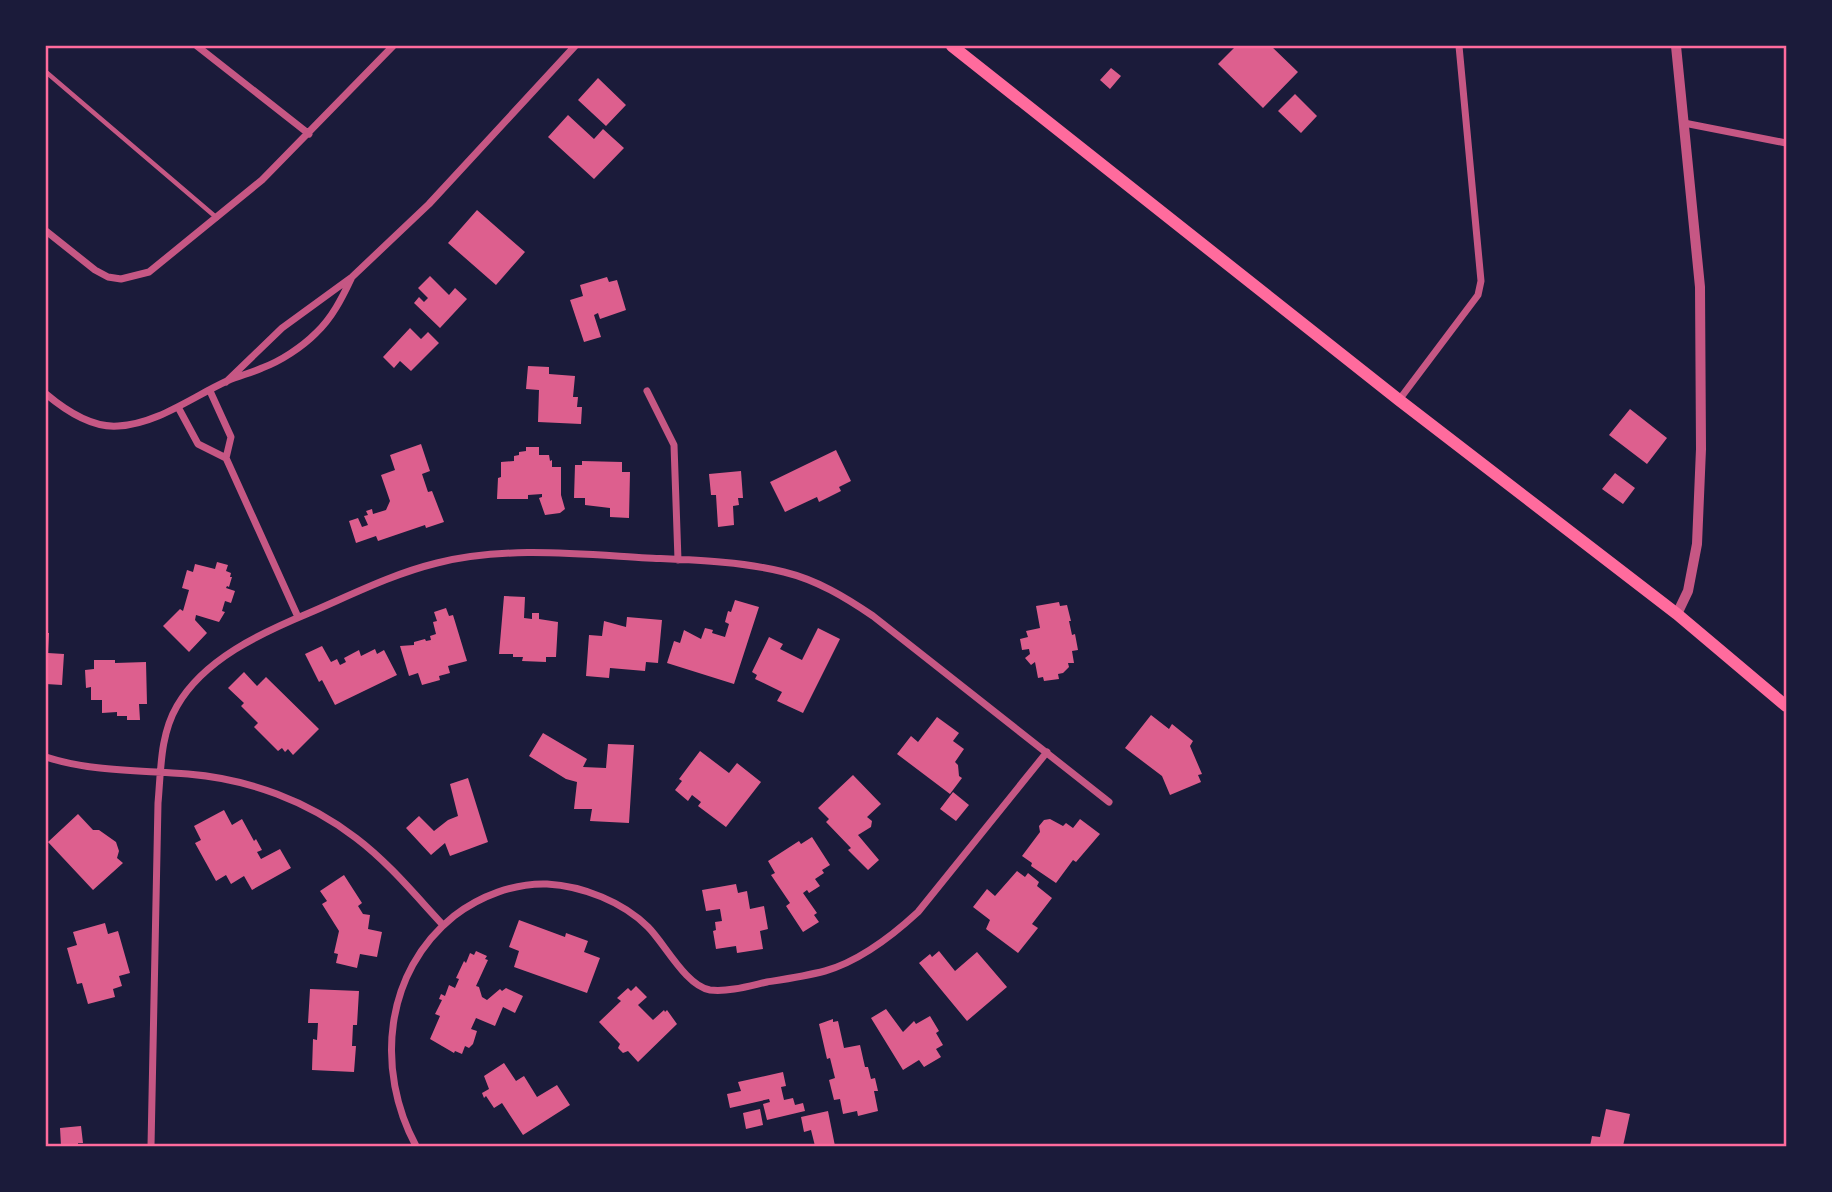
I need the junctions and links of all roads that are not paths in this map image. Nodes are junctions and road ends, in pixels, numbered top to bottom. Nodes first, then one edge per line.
1 (197, 46) edge
2 (393, 46) edge
3 (575, 46) edge
4 (952, 46) edge
5 (1460, 46) edge
6 (1676, 46) edge
7 (46, 72) edge
8 (1684, 123) junction
9 (309, 134) junction
10 (1787, 143) edge
11 (217, 218) junction
12 (46, 231) edge
13 (352, 277) junction
14 (226, 382) junction
15 (210, 391) junction
16 (647, 391) dead end
17 (46, 394) edge
18 (1399, 400) junction
19 (178, 407) junction
20 (226, 458) junction
21 (678, 560) junction
22 (1677, 614) junction
23 (298, 617) junction
24 (1787, 706) edge
25 (1046, 752) junction
26 (46, 757) edge
27 (160, 773) junction
28 (1109, 802) dead end
29 (443, 925) junction
30 (151, 1146) edge
31 (416, 1146) edge

1 - 9 street
2 - 9 street
3 - 13 street
4 - 18 main road
5 - 18 street
6 - 8 street
7 - 11 lane
8 - 10 street
8 - 22 street
9 - 11 street
11 - 12 street
13 - 14 street
13 - 14 street
14 - 15 street
15 - 19 street
15 - 20 street
16 - 21 street
17 - 19 street
18 - 22 main road
19 - 20 street
20 - 23 street
21 - 23 street
21 - 25 street
22 - 24 main road
23 - 27 street
25 - 28 street
25 - 29 street
26 - 27 street
27 - 29 street
27 - 30 street
29 - 31 street

